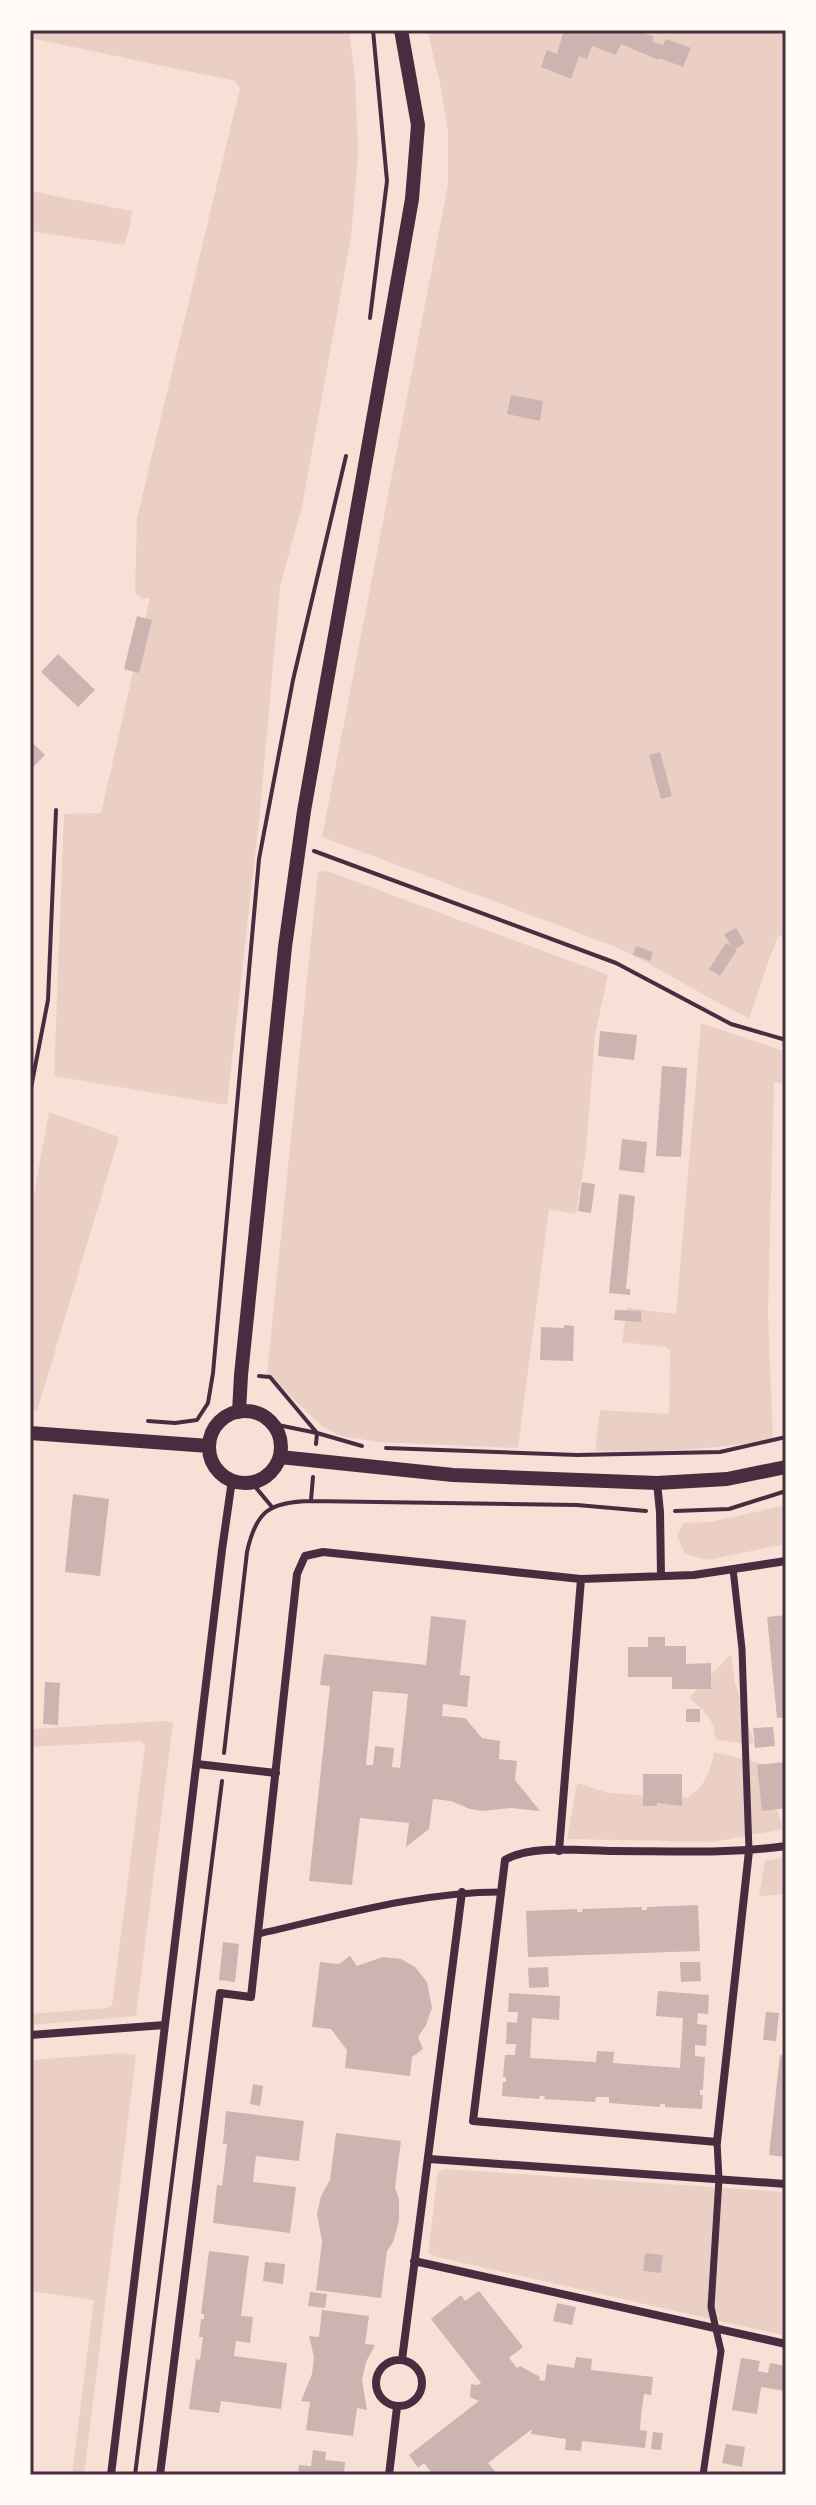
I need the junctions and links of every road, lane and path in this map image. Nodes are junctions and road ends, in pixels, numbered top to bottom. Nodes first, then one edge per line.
1 (373, 30) edge
2 (401, 30) edge
3 (369, 332) dead end
4 (347, 453) dead end
5 (56, 810) dead end
6 (299, 845) junction
7 (786, 1040) edge
8 (30, 1092) edge
9 (213, 1373) junction
10 (241, 1375) junction
11 (239, 1412) junction
12 (146, 1421) dead end
13 (273, 1424) junction
14 (30, 1433) edge
15 (317, 1433) junction
16 (786, 1437) edge
17 (209, 1446) junction
18 (366, 1447) dead end
19 (381, 1448) dead end
20 (280, 1457) junction
21 (786, 1467) edge
22 (232, 1480) junction
23 (252, 1483) junction
24 (657, 1483) junction
25 (786, 1491) edge
26 (272, 1507) junction
27 (660, 1512) junction
28 (786, 1561) edge
29 (733, 1569) junction
30 (661, 1575) junction
31 (581, 1579) junction
32 (197, 1764) junction
33 (223, 1769) junction
34 (276, 1773) junction
35 (786, 1846) edge
36 (559, 1851) junction
37 (749, 1851) junction
38 (462, 1892) junction
39 (501, 1892) junction
40 (258, 1934) junction
41 (165, 2025) junction
42 (30, 2035) edge
43 (717, 2142) junction
44 (429, 2159) junction
45 (719, 2179) junction
46 (786, 2184) edge
47 (414, 2261) junction
48 (716, 2328) junction
49 (786, 2344) edge
50 (402, 2360) junction
51 (397, 2407) junction
52 (111, 2475) edge
53 (135, 2475) edge
54 (160, 2475) edge
55 (389, 2475) edge
56 (703, 2475) edge

1 - 3 path
2 - 6 street
4 - 9 path
5 - 8 path
6 - 7 path
6 - 10 street
9 - 10 path
9 - 12 path
10 - 11 street
10 - 15 path
11 - 13 street
11 - 17 street
13 - 15 path
13 - 20 street
14 - 17 street
15 - 18 path
16 - 19 path
17 - 22 street
20 - 23 street
20 - 24 street
21 - 24 street
22 - 23 street
22 - 32 street
23 - 26 path
24 - 27 street
25 - 27 path
26 - 27 path
26 - 33 path
27 - 30 street
28 - 29 street
29 - 30 street
29 - 37 street
30 - 31 street
31 - 34 street
31 - 36 street
32 - 33 street
32 - 41 street
33 - 34 street
33 - 53 path
34 - 40 street
35 - 37 street
36 - 37 street
36 - 39 street
37 - 43 street
38 - 39 street
38 - 40 street
38 - 44 street
39 - 43 street
40 - 54 street
41 - 42 street
41 - 52 street
43 - 45 street
44 - 45 street
44 - 47 street
45 - 46 street
45 - 48 street
47 - 48 street
47 - 50 street
48 - 49 street
48 - 56 street
50 - 51 street
50 - 51 street
51 - 55 street

